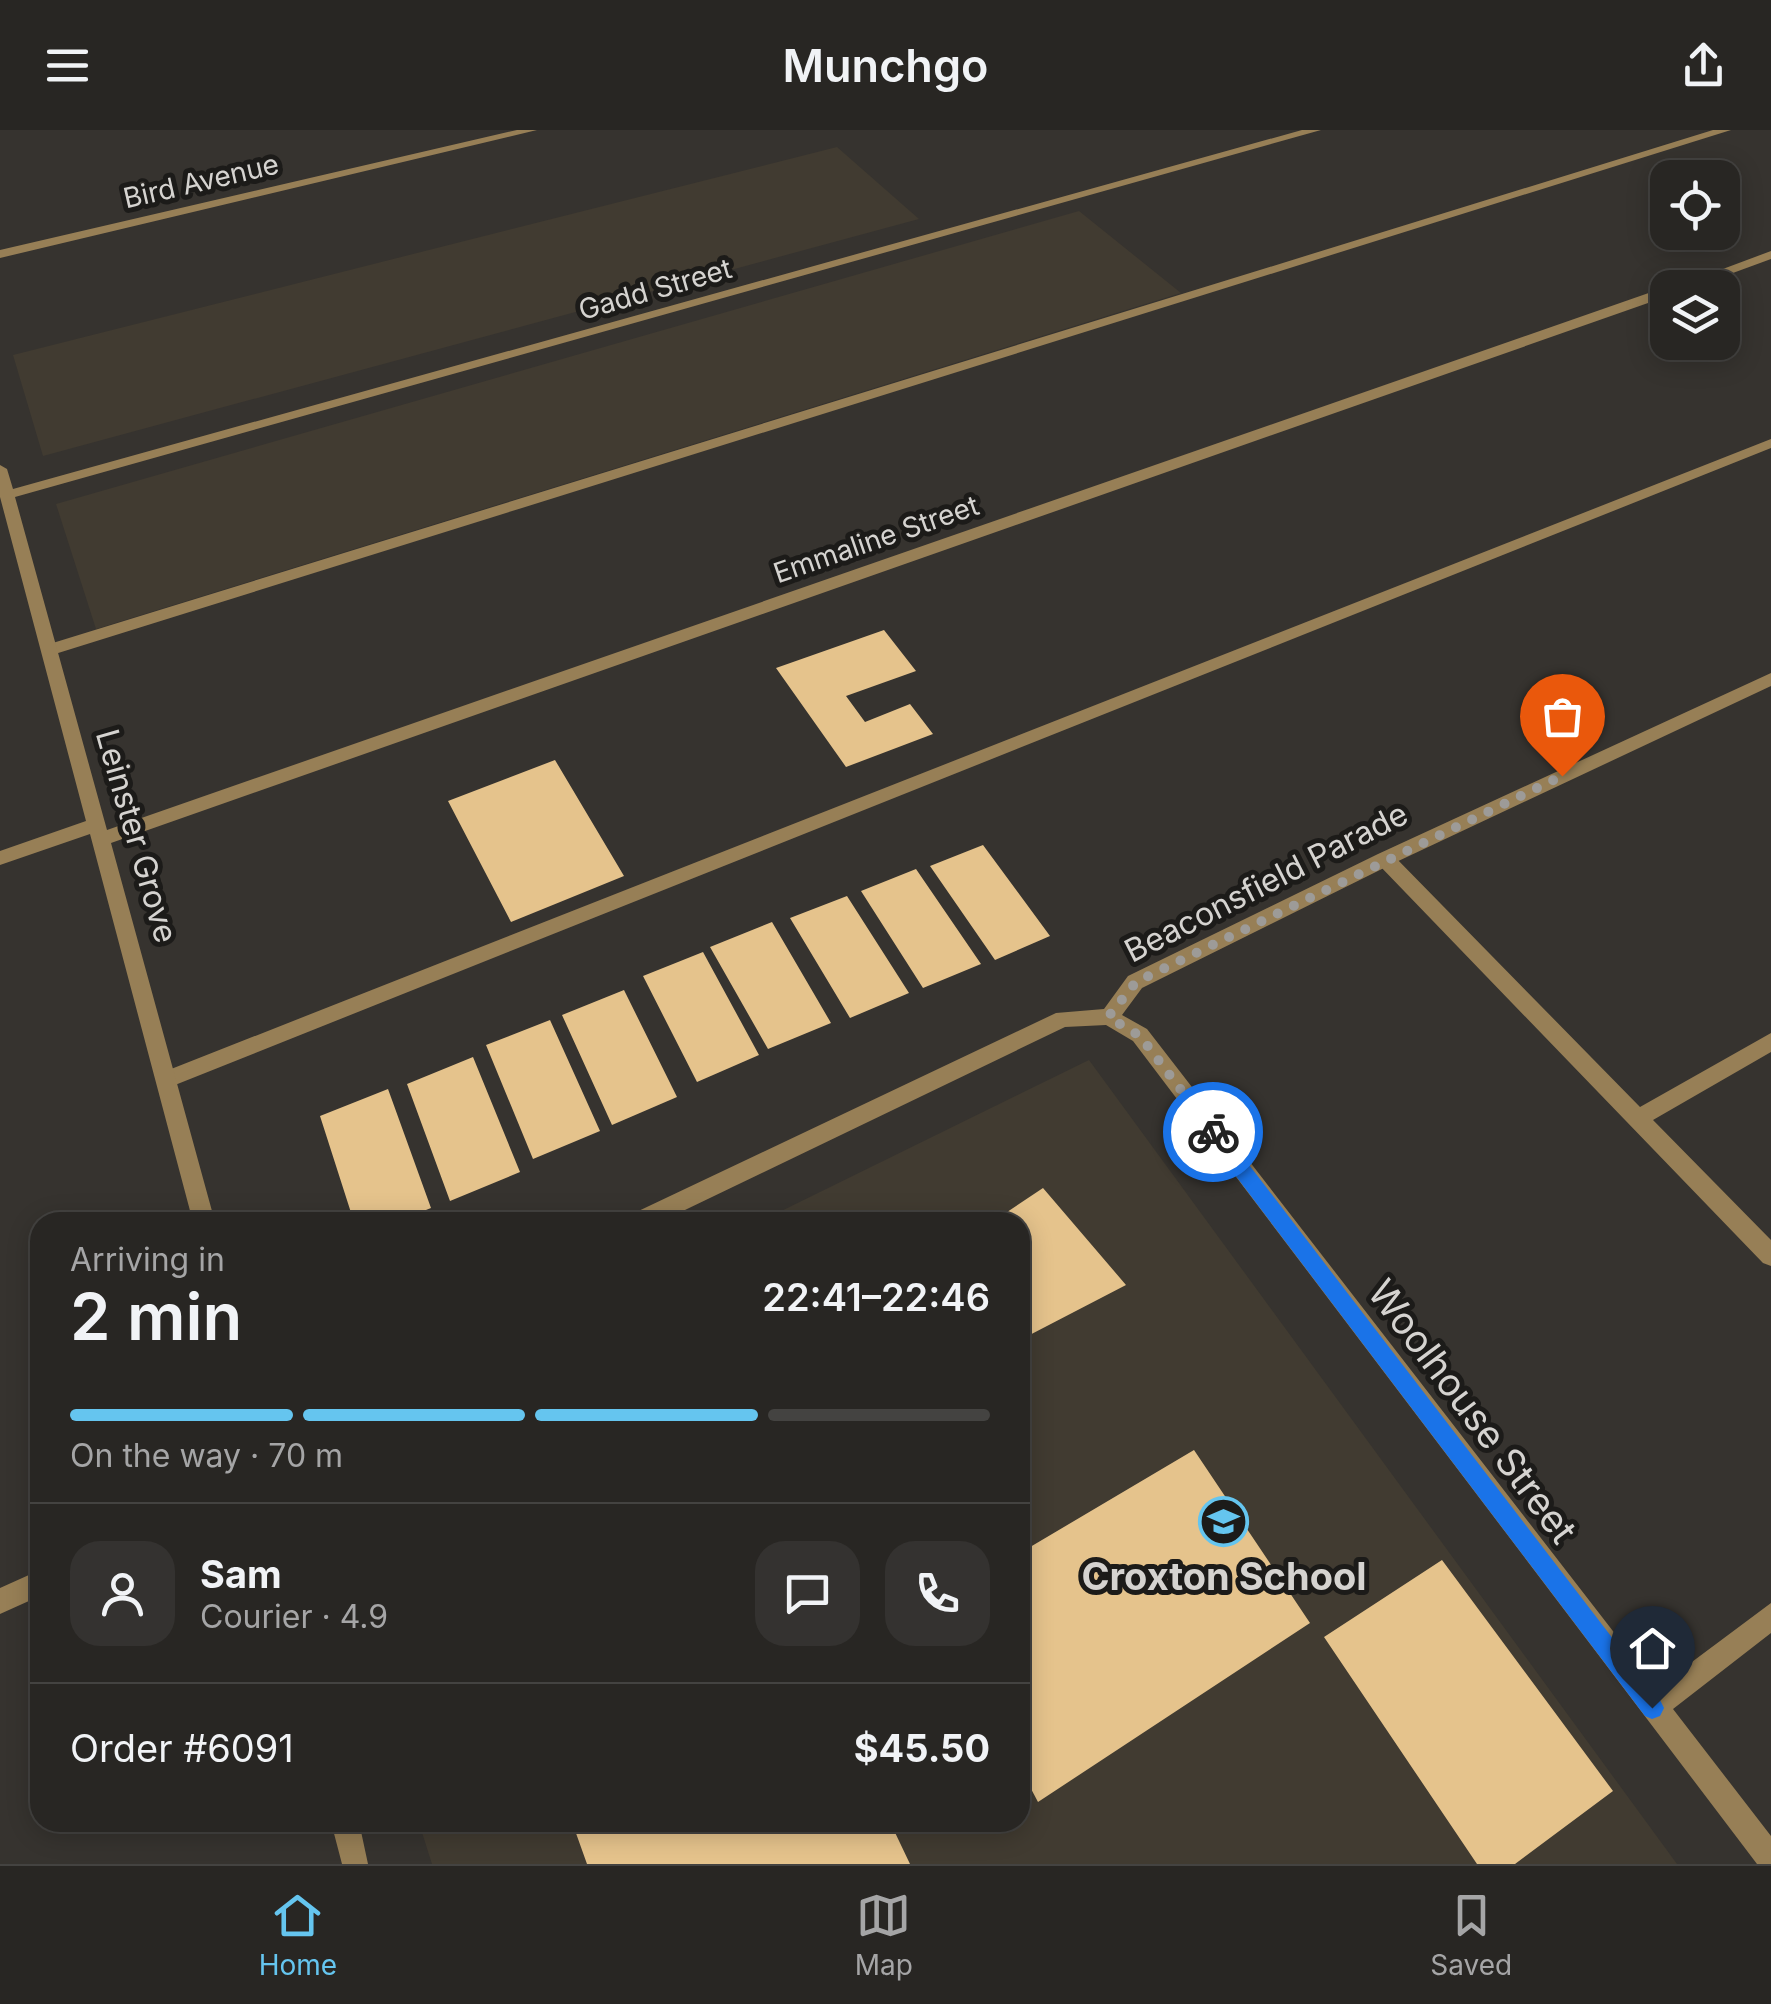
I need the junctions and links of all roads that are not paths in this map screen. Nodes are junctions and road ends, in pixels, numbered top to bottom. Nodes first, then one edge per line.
1 (531, 130) edge
2 (1316, 130) edge
3 (1725, 130) edge
4 (0, 254) edge
5 (1771, 255) edge
6 (1729, 270) edge
7 (1650, 297) edge
8 (1771, 443) edge
9 (0, 469) edge
10 (7, 495) junction
11 (49, 650) junction
12 (1771, 679) edge
13 (100, 832) junction
14 (0, 858) edge
15 (1385, 859) junction
16 (1108, 1017) junction
17 (1771, 1042) edge
18 (168, 1079) junction
19 (1637, 1119) junction
20 (201, 1212) edge
21 (659, 1212) edge
22 (1771, 1256) edge
23 (30, 1588) edge
24 (0, 1601) edge
25 (1771, 1616) edge
26 (1652, 1708) junction
27 (348, 1832) edge
28 (1771, 1860) edge
29 (355, 1861) dead end

1 - 4 street, Bird Avenue
2 - 10 street, Gadd Street
3 - 11 street
5 - 6 street
7 - 13 street, Emmaline Street
8 - 18 street
9 - 10 street, Leinster Grove
10 - 11 street, Leinster Grove
11 - 13 street, Leinster Grove
12 - 15 street, Beaconsfield Parade
13 - 14 street, Emmaline Street
13 - 18 street, Leinster Grove
15 - 16 street, Beaconsfield Parade
15 - 19 street
16 - 21 street
16 - 26 street, Woolhouse Street
17 - 19 street
18 - 20 street, Leinster Grove
19 - 22 street
23 - 24 street
25 - 26 street
26 - 28 street, Woolhouse Street
27 - 29 street

